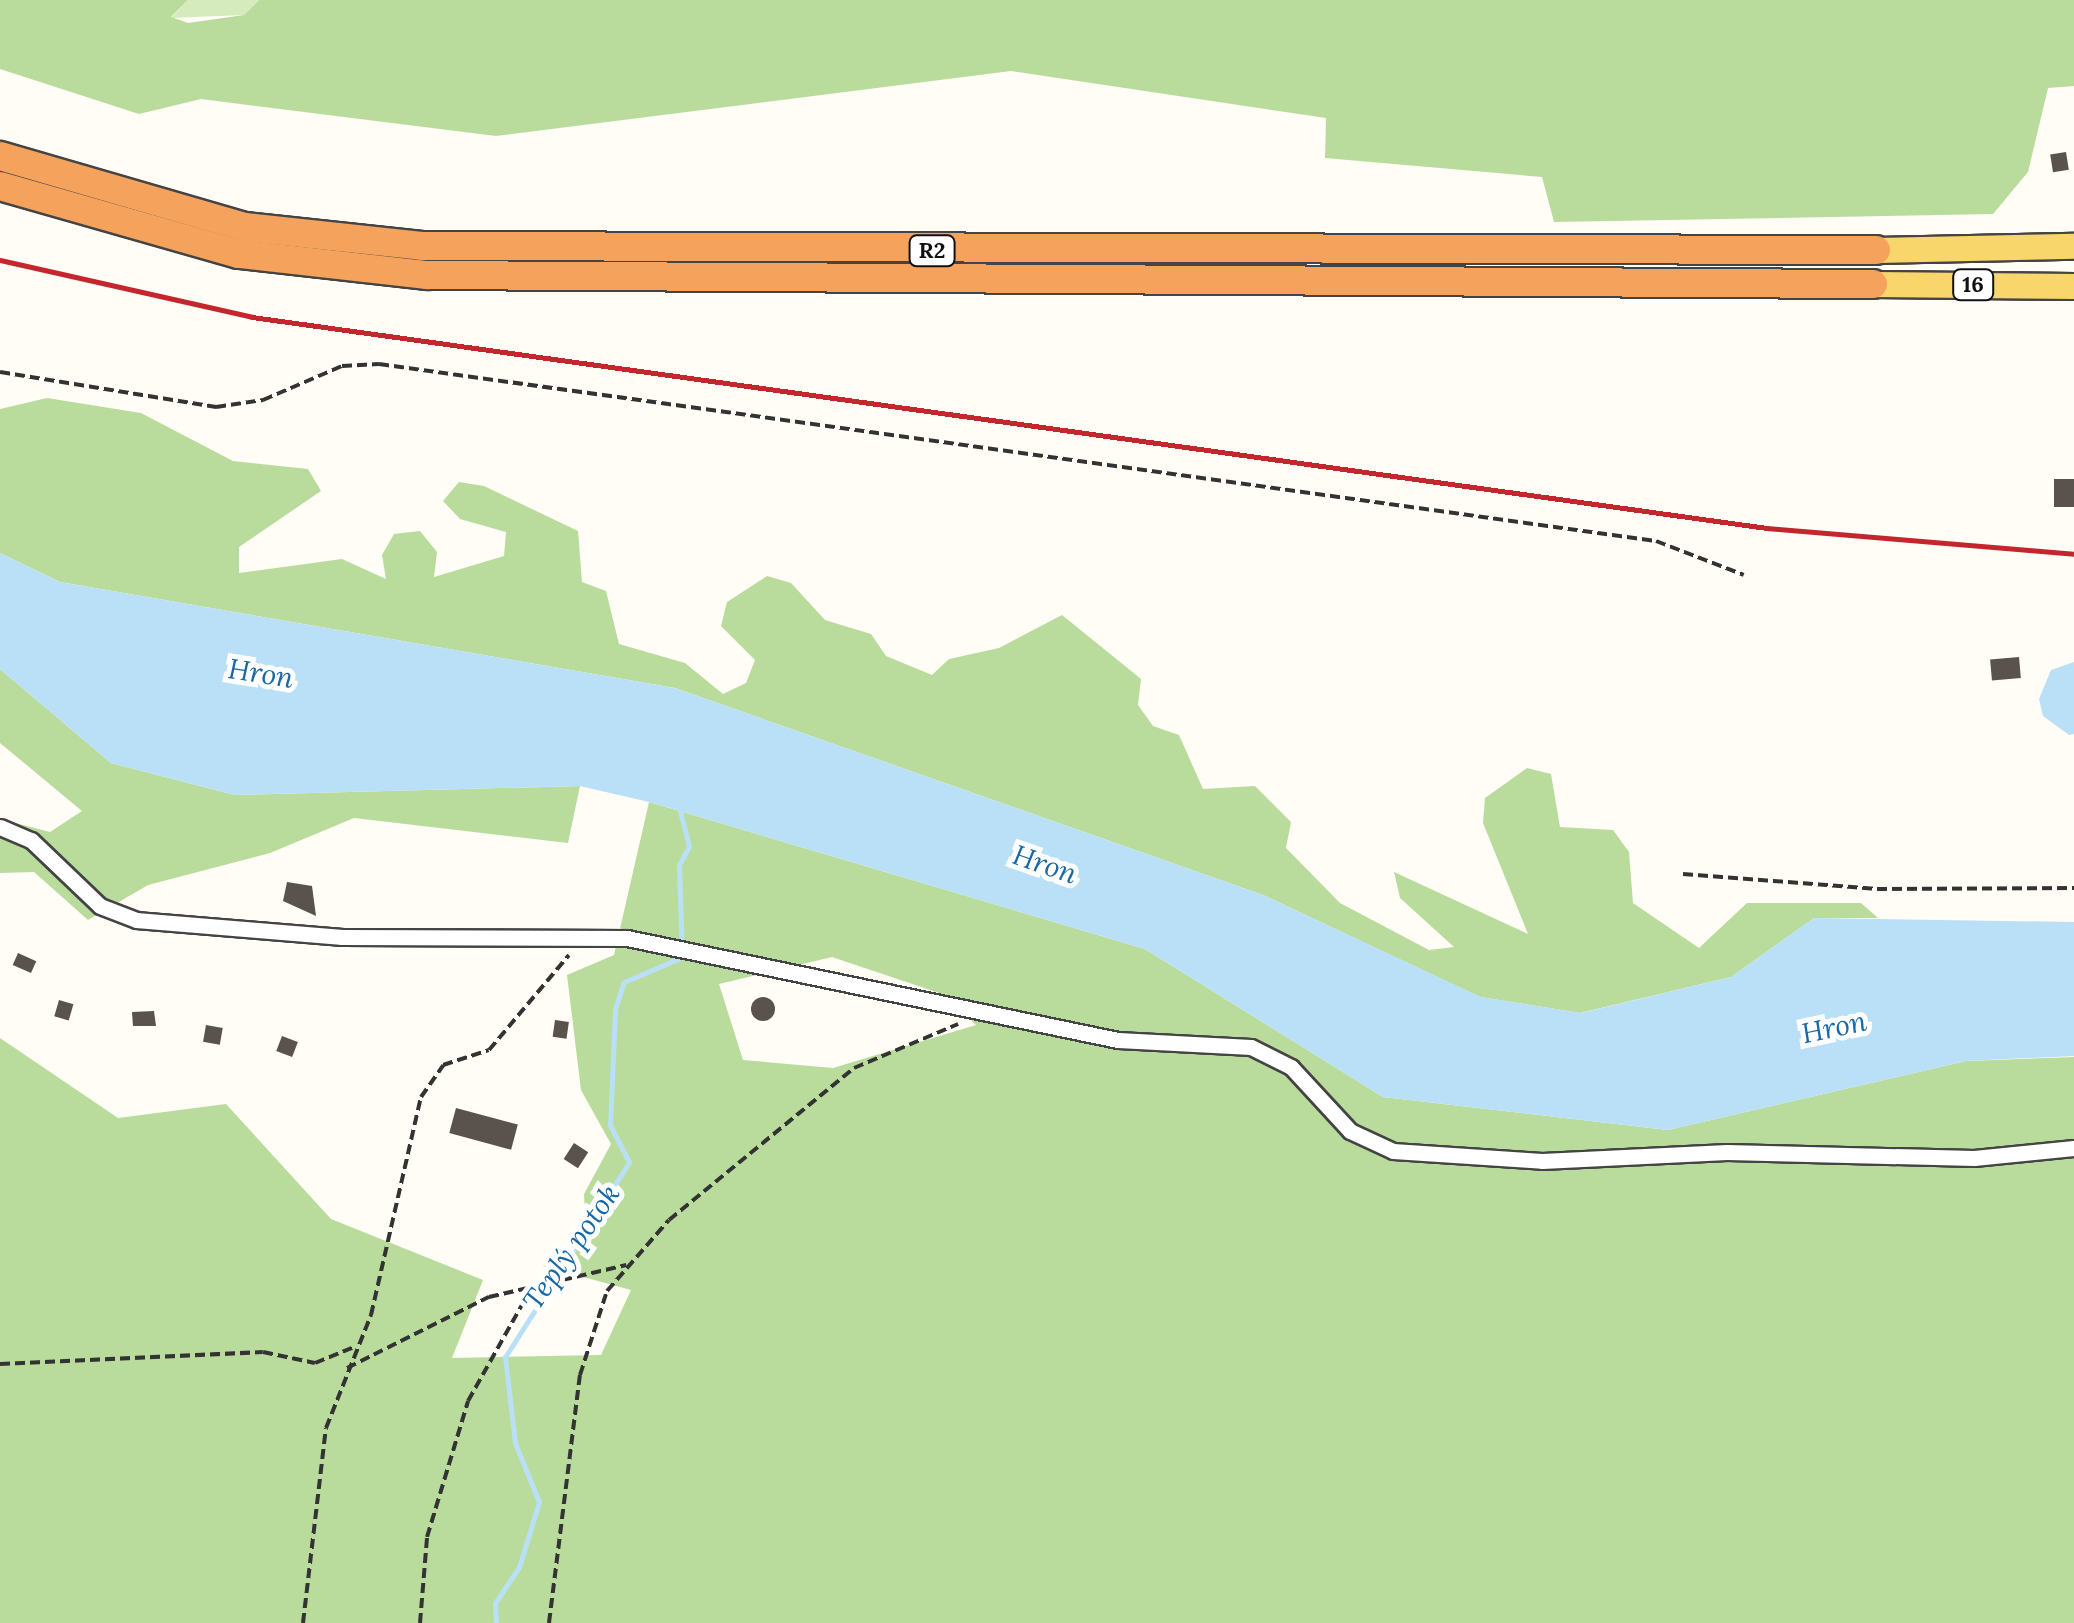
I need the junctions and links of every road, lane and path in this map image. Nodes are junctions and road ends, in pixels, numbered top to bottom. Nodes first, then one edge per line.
1 (0, 156) edge
2 (0, 186) edge
3 (2074, 246) edge
4 (1876, 250) joint
5 (2009, 250) junction
6 (2074, 255) edge
7 (1873, 284) joint
8 (2074, 286) edge
9 (0, 372) edge
10 (1744, 575) dead end
11 (0, 827) edge
12 (1683, 874) dead end
13 (2074, 888) edge
14 (585, 936) junction
15 (986, 1014) junction
16 (2074, 1148) edge
17 (626, 1265) junction
18 (532, 1287) junction
19 (354, 1347) junction
20 (0, 1364) edge
21 (347, 1368) junction
22 (303, 1623) edge
23 (420, 1623) edge
24 (550, 1623) edge

1 - 4 highway, R2
2 - 7 highway, R2
3 - 5 main road
4 - 5 main road, 16
5 - 6 main road, 16
7 - 8 main road, 16
9 - 10 path
11 - 14 street
12 - 13 path
14 - 15 street
14 - 19 path
15 - 16 street
15 - 17 path
17 - 18 path
17 - 24 path
18 - 21 path
18 - 23 path
19 - 20 path
19 - 21 path
21 - 22 path

